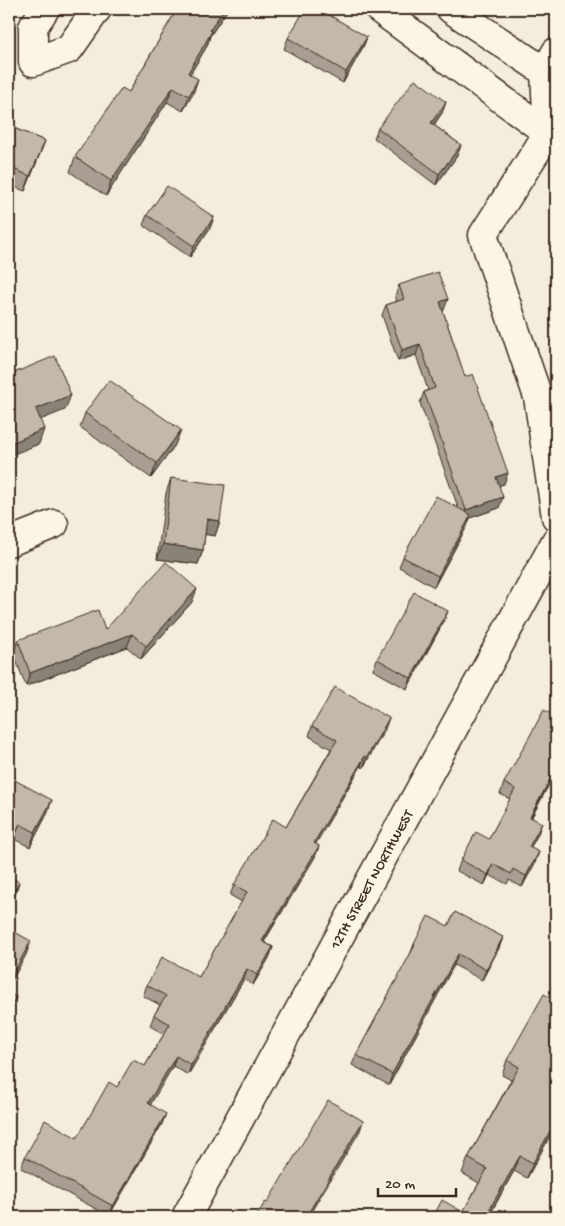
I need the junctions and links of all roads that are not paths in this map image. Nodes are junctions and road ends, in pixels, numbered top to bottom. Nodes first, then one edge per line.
1 (46, 9) edge
2 (97, 9) edge
3 (379, 9) edge
4 (451, 9) edge
5 (553, 68) edge
6 (552, 129) edge
7 (553, 475) edge
8 (556, 517) edge
9 (54, 524) dead end
10 (556, 541) edge
11 (9, 542) edge
12 (186, 1217) edge

1 - 2 street
3 - 6 street
4 - 5 street
5 - 6 street
6 - 7 street
7 - 8 street
9 - 11 street
10 - 12 street, 12TH STREET NORTHWEST

